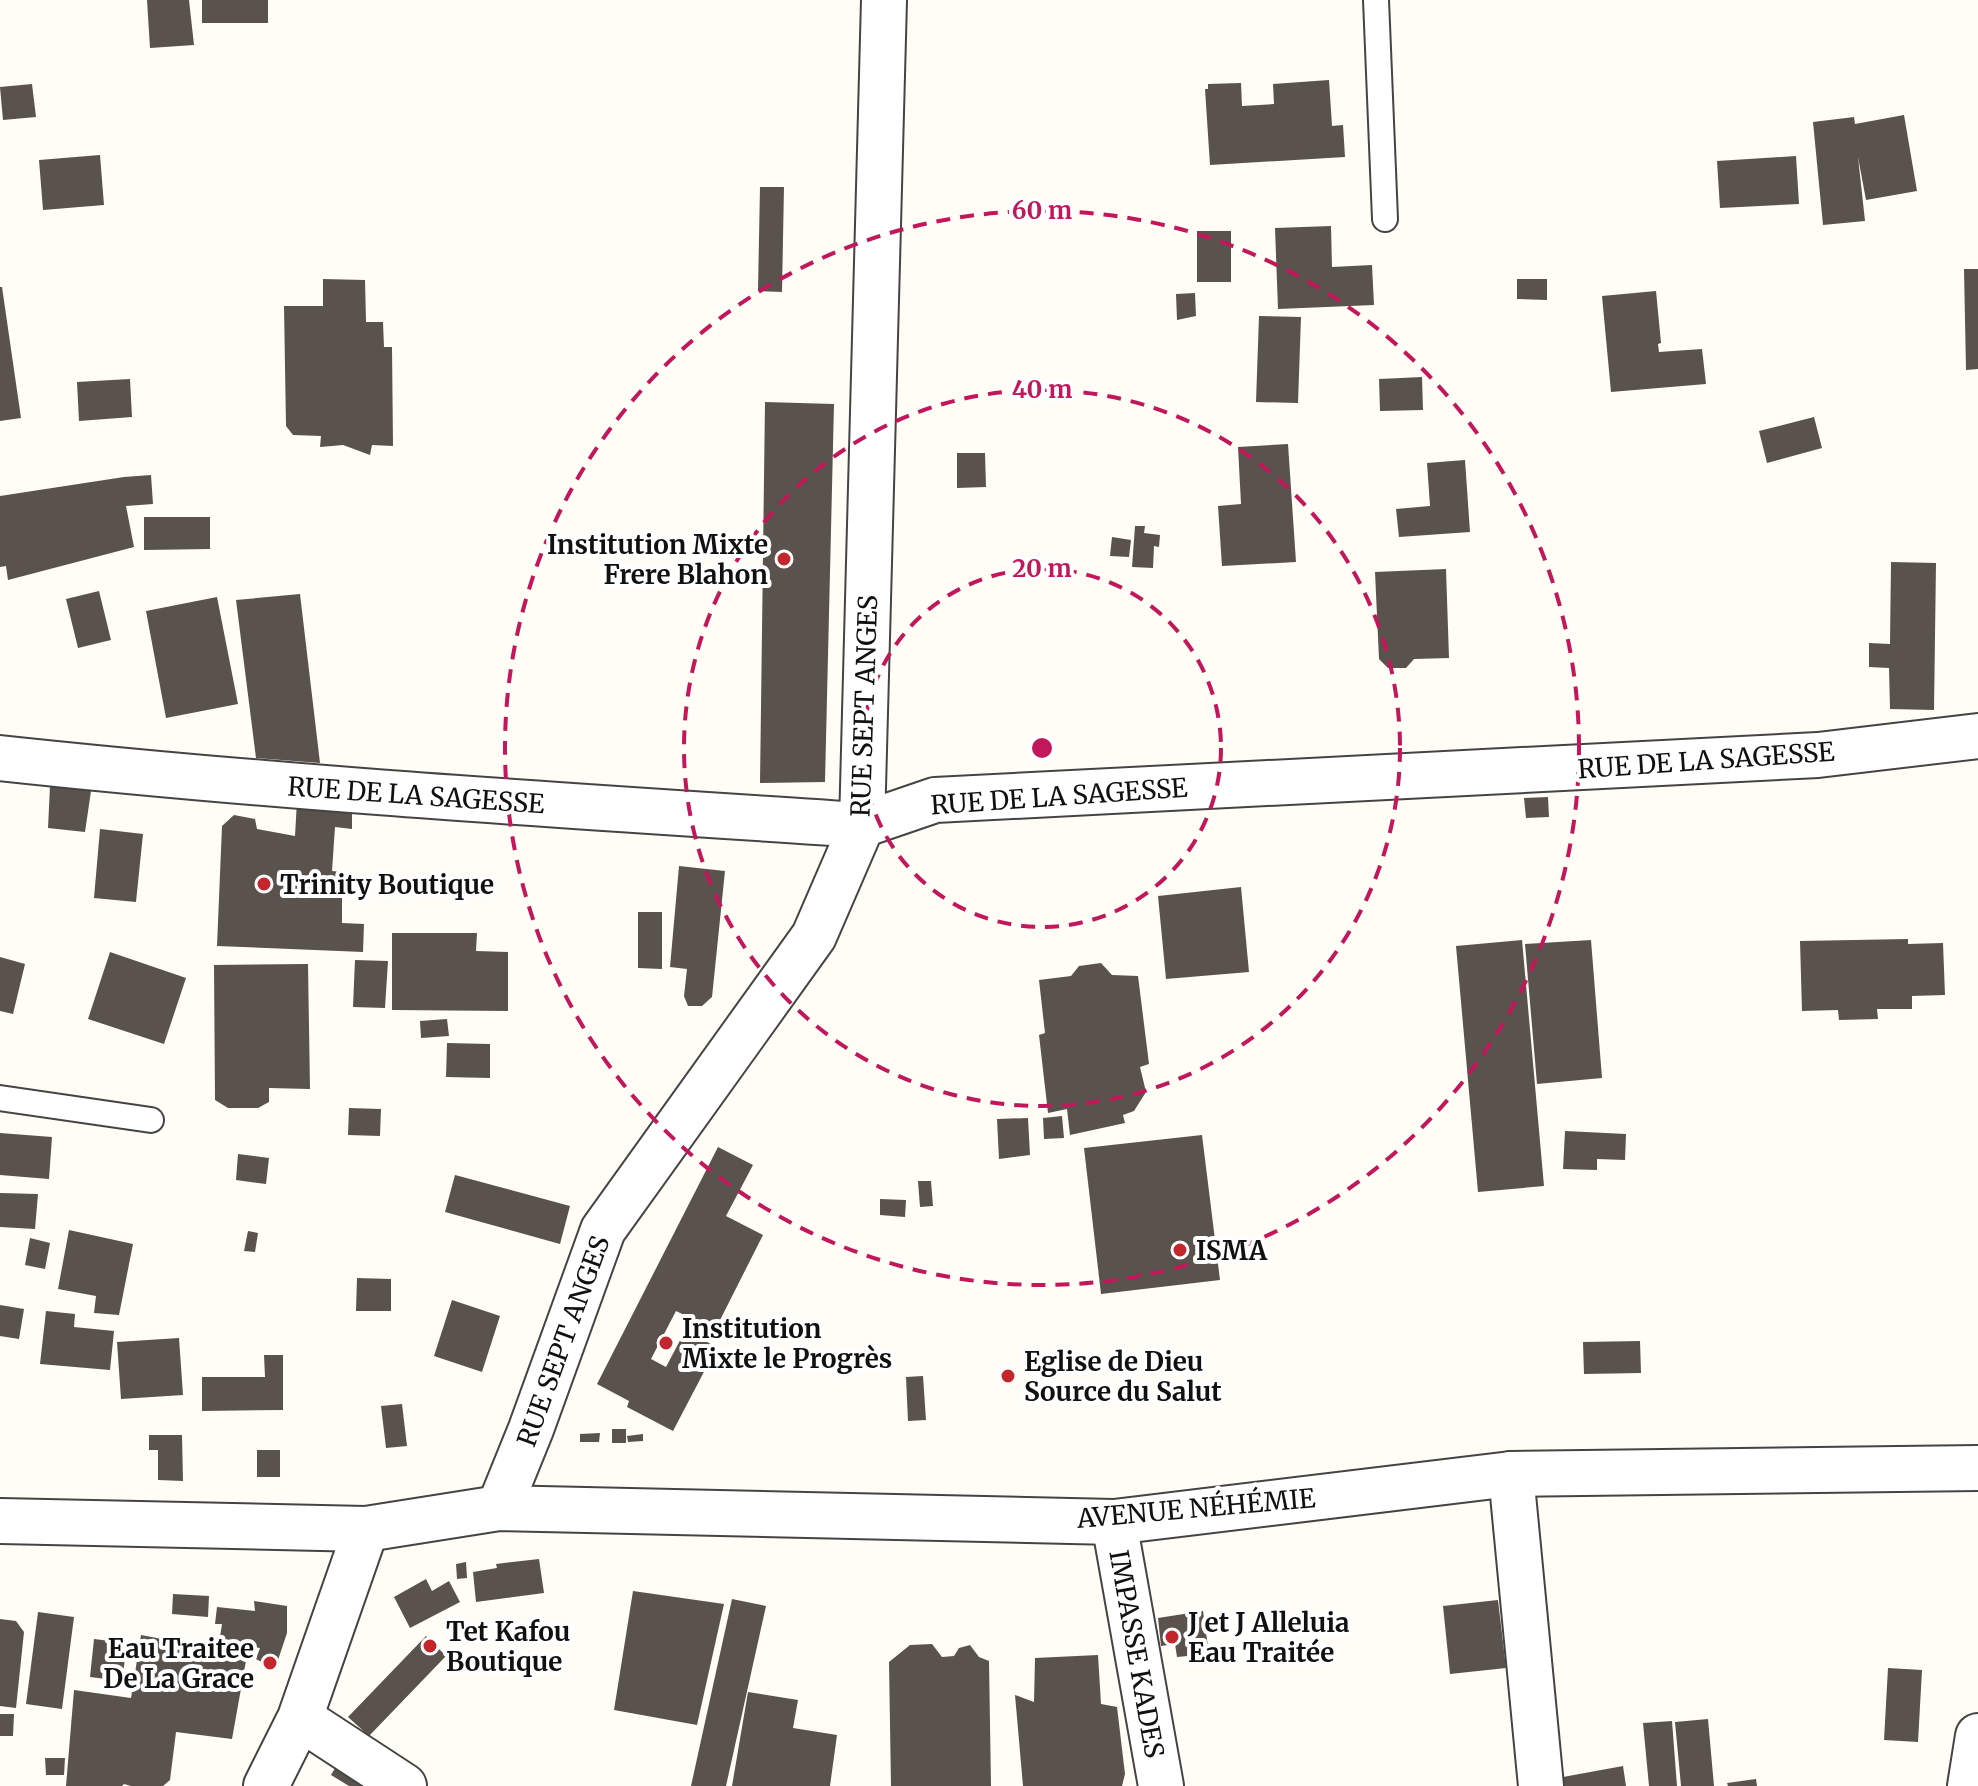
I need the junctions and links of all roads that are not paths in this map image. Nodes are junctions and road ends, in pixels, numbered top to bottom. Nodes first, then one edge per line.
1 (884, 0) edge
2 (1376, 0) edge
3 (1385, 219) dead end
4 (1978, 736) edge
5 (0, 758) edge
6 (862, 825) junction
7 (0, 1098) edge
8 (151, 1120) dead end
9 (1978, 1468) edge
10 (1511, 1474) junction
11 (499, 1508) junction
12 (0, 1521) edge
13 (1114, 1522) junction
14 (366, 1529) junction
15 (300, 1718) junction
16 (1978, 1736) edge
17 (266, 1786) edge
18 (404, 1786) edge
19 (1161, 1786) edge
20 (1541, 1786) edge
21 (1970, 1786) edge

1 - 6 street, RUE SEPT ANGES
2 - 3 lane
4 - 6 street, RUE DE LA SAGESSE
5 - 6 street, RUE DE LA SAGESSE
6 - 11 street, RUE SEPT ANGES
7 - 8 lane
9 - 10 street, AVENUE NÉHÉMIE
10 - 13 street, AVENUE NÉHÉMIE
10 - 20 street
11 - 13 street, AVENUE NÉHÉMIE
11 - 14 street, AVENUE NÉHÉMIE
12 - 14 street, AVENUE NÉHÉMIE
13 - 19 street, IMPASSE KADES
14 - 15 street
15 - 17 street
15 - 18 street
16 - 21 street

